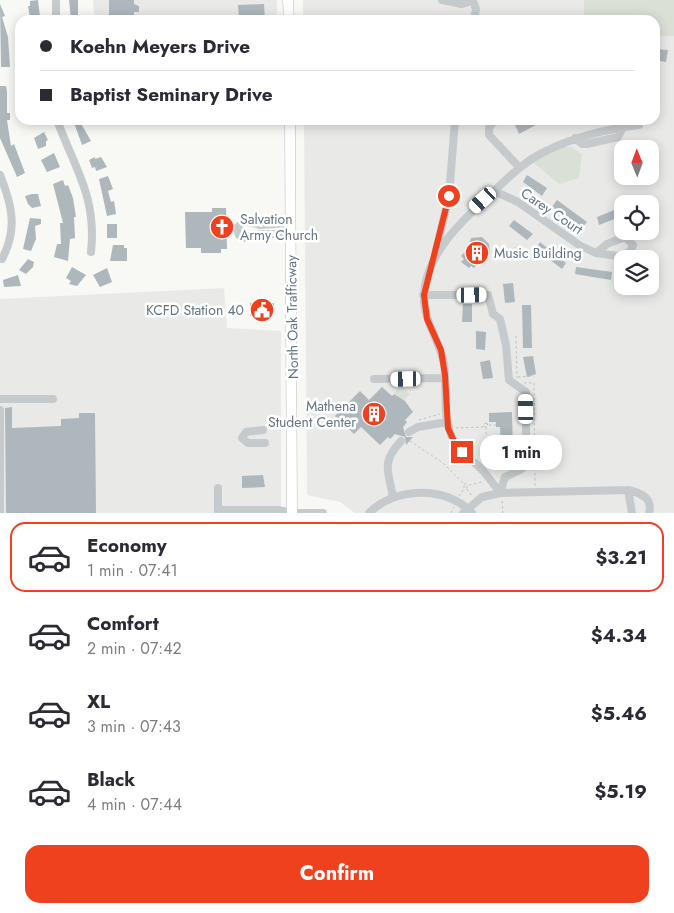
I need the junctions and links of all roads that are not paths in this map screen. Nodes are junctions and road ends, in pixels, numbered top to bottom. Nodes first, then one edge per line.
1 (56, 0) edge
2 (288, 0) edge
3 (442, 0) edge
4 (473, 1) edge
5 (56, 15) edge
6 (289, 15) edge
7 (475, 15) edge
8 (59, 125) edge
9 (290, 125) edge
10 (455, 125) edge
11 (491, 125) edge
12 (639, 125) dead end
13 (519, 166) junction
14 (0, 176) edge
15 (494, 191) junction
16 (291, 228) junction
17 (90, 252) dead end
18 (596, 253) dead end
19 (2, 259) dead end
20 (433, 259) junction
21 (424, 295) junction
22 (445, 378) junction
23 (374, 379) dead end
24 (0, 399) edge
25 (53, 399) dead end
26 (0, 410) edge
27 (447, 422) junction
28 (263, 430) dead end
29 (409, 432) dead end
30 (401, 440) dead end
31 (265, 442) dead end
32 (218, 488) dead end
33 (628, 490) junction
34 (501, 495) junction
35 (393, 497) junction
36 (467, 511) edge
37 (218, 512) edge
38 (0, 513) edge
39 (292, 513) edge
40 (299, 513) edge
41 (323, 513) edge
42 (369, 513) edge
43 (632, 513) edge
44 (649, 513) edge

1 - 5 street
2 - 6 main road
3 - 4 street
4 - 7 street
8 - 17 street
9 - 16 main road, North Oak Trafficway
10 - 20 street
11 - 13 street
12 - 13 street
13 - 15 street
14 - 19 street
15 - 18 street, Carey Court
15 - 20 street
16 - 16 street
16 - 39 main road, North Oak Trafficway
20 - 21 street
21 - 22 street
21 - 34 street
22 - 23 street
22 - 27 street
24 - 25 street
26 - 38 street
27 - 29 street
27 - 34 street
28 - 31 street
30 - 35 street
32 - 37 street
33 - 34 street
33 - 43 street
33 - 44 street
34 - 36 street
35 - 36 street
35 - 42 street
37 - 39 street
40 - 41 street

